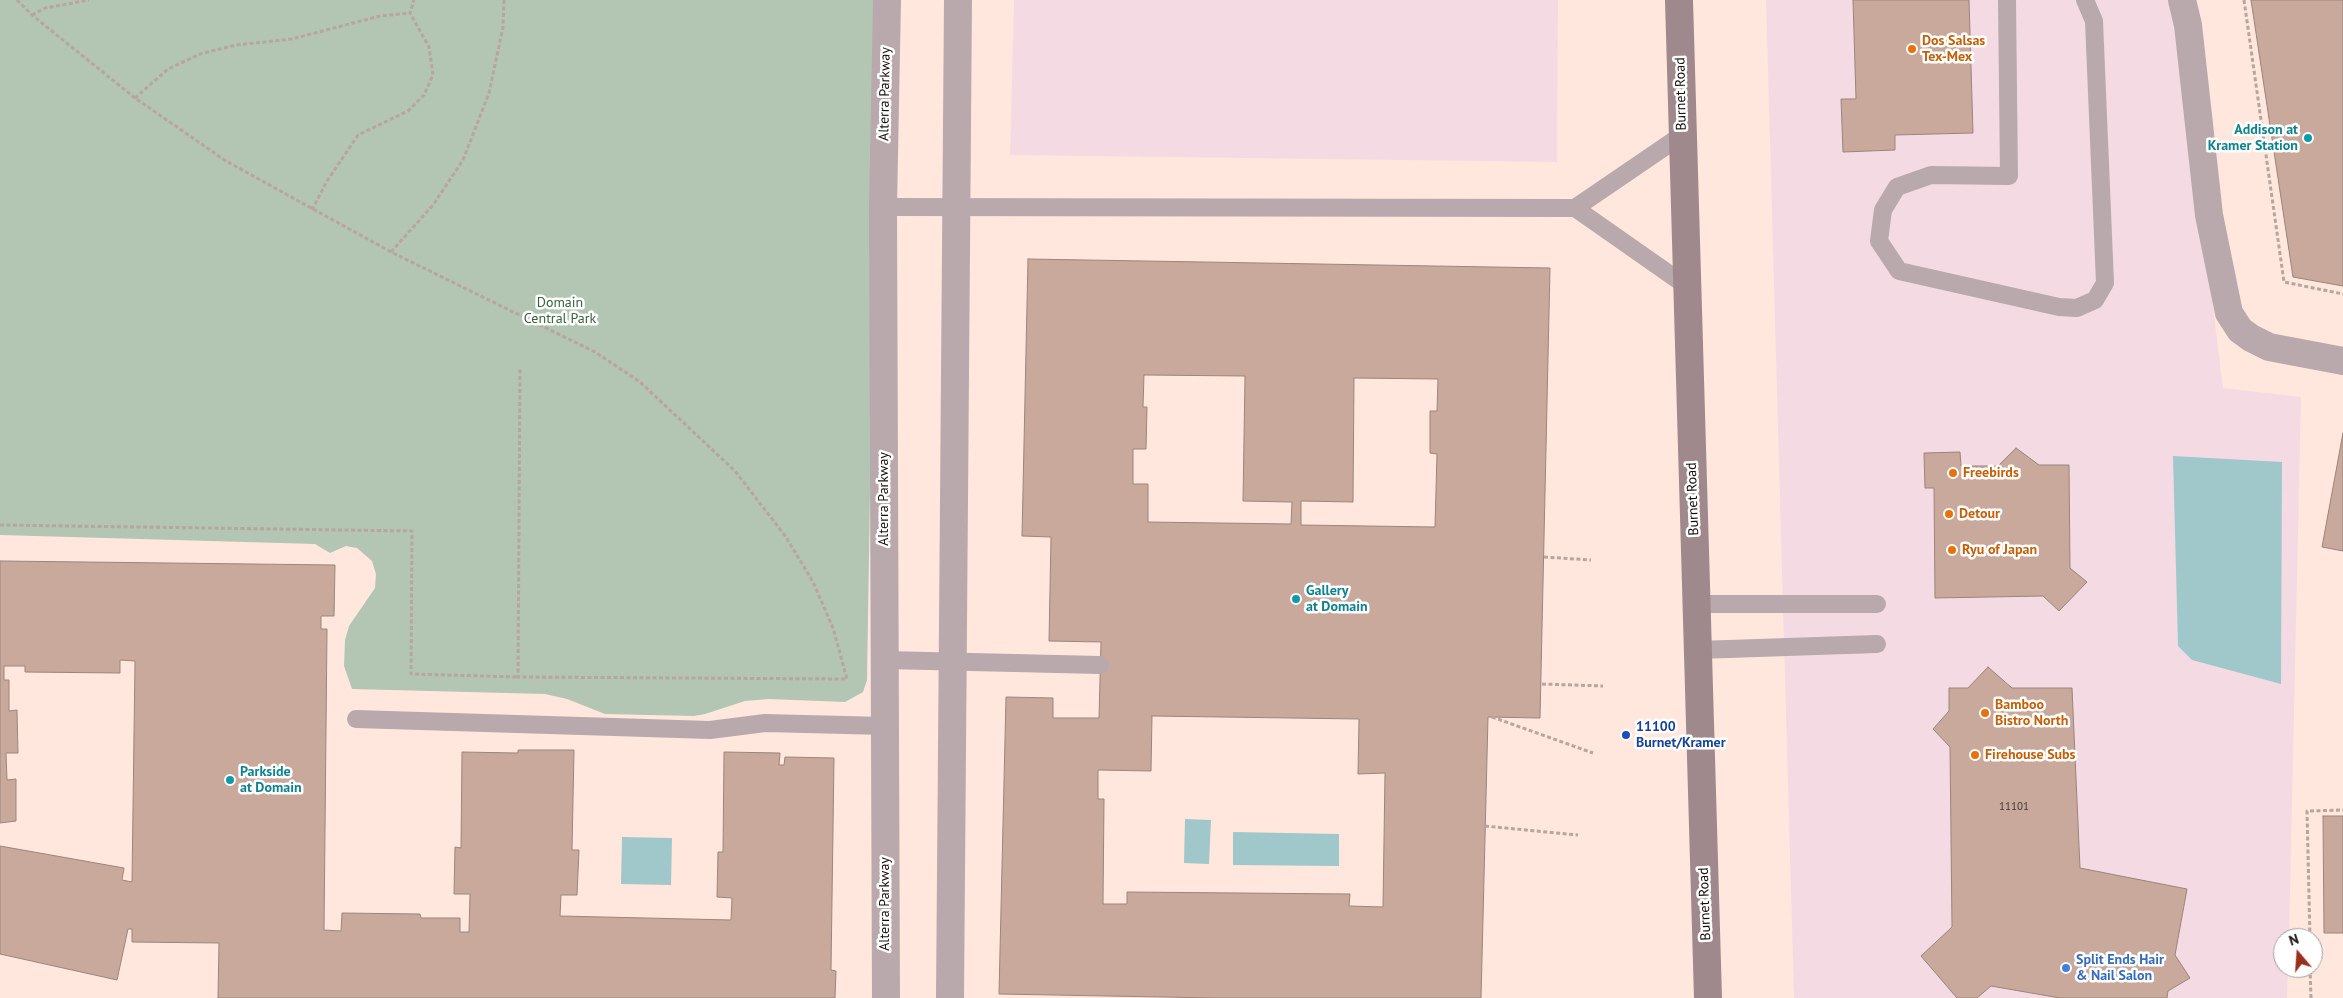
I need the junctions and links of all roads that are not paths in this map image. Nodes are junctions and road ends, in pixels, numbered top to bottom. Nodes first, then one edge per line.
1 (887, 0) edge
2 (958, 0) edge
3 (1679, 0) edge
4 (2007, 0) edge
5 (2085, 0) edge
6 (2182, 0) edge
7 (1682, 135) junction
8 (883, 206) junction
9 (956, 208) junction
10 (1575, 208) junction
11 (1686, 285) junction
12 (2343, 361) edge
13 (1697, 604) junction
14 (1877, 604) dead end
15 (1877, 644) dead end
16 (1698, 650) junction
17 (884, 660) junction
18 (952, 662) junction
19 (1100, 665) dead end
20 (356, 719) dead end
21 (885, 726) junction
22 (886, 998) edge
23 (950, 998) edge
24 (1708, 998) edge

1 - 8 street, Alterra Parkway
2 - 9 street
3 - 7 main road, Burnet Road
4 - 5 lane
6 - 12 street
7 - 10 lane
7 - 11 main road, Burnet Road
8 - 9 lane
8 - 17 street, Alterra Parkway
9 - 10 lane
9 - 18 street
10 - 11 lane
11 - 13 main road, Burnet Road
13 - 14 lane
13 - 16 main road, Burnet Road
15 - 16 lane
16 - 24 main road, Burnet Road
17 - 18 lane
17 - 21 street, Alterra Parkway
18 - 19 lane
18 - 23 street
20 - 21 lane
21 - 22 street, Alterra Parkway

